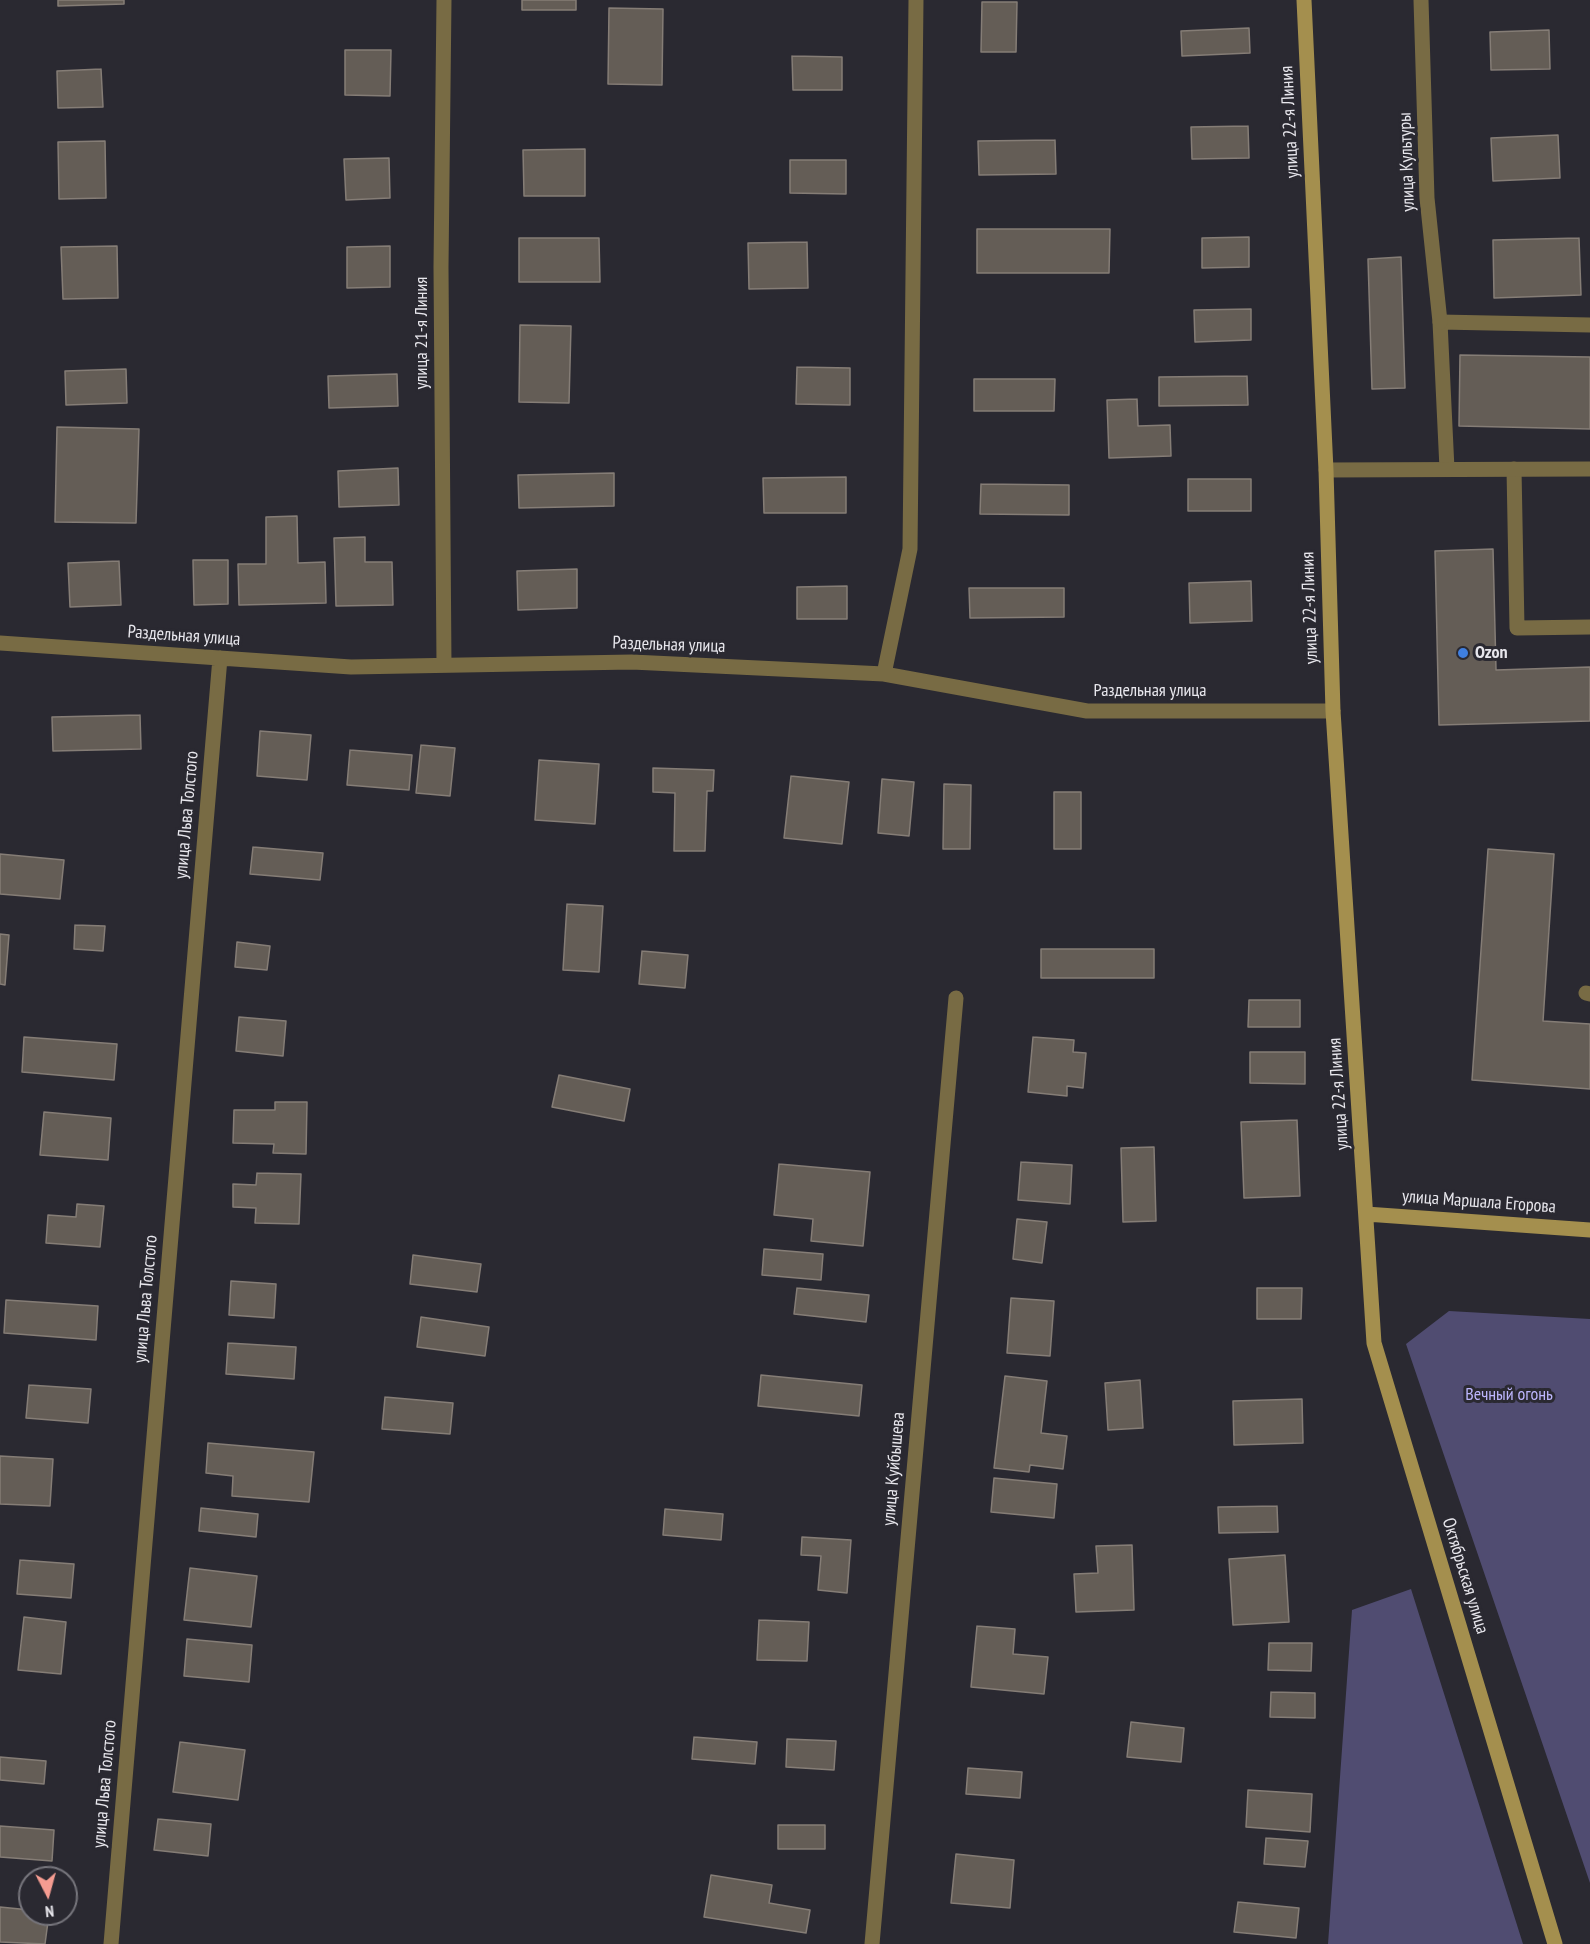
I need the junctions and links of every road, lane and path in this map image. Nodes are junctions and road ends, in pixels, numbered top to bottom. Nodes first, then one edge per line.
1 (444, 0) edge
2 (916, 0) edge
3 (1304, 0) edge
4 (1421, 0) edge
5 (1440, 322) junction
6 (1590, 325) edge
7 (1514, 469) junction
8 (1590, 469) edge
9 (1326, 470) junction
10 (1446, 470) junction
11 (1590, 627) edge
12 (0, 643) edge
13 (220, 658) junction
14 (444, 665) junction
15 (884, 674) junction
16 (1333, 711) junction
17 (956, 998) dead end
18 (1366, 1214) junction
19 (1590, 1230) edge
20 (111, 1944) edge
21 (872, 1944) edge
22 (1555, 1944) edge

1 - 14 street, улица 21-я Линия
2 - 15 street
3 - 9 main road, улица 22-я Линия
4 - 5 street, улица Культуры
5 - 6 street
5 - 10 street, улица Культуры
7 - 8 street
7 - 10 street
7 - 11 street
9 - 10 street
9 - 16 main road, улица 22-я Линия
12 - 13 street, Раздельная улица
13 - 14 street, Раздельная улица
13 - 20 street, улица Льва Толстого
14 - 15 street, Раздельная улица
15 - 16 street, Раздельная улица
16 - 18 main road, улица 22-я Линия
17 - 21 street, улица Куйбышева
18 - 19 main road, улица Маршала Егорова
18 - 22 main road, Октябрьская улица

